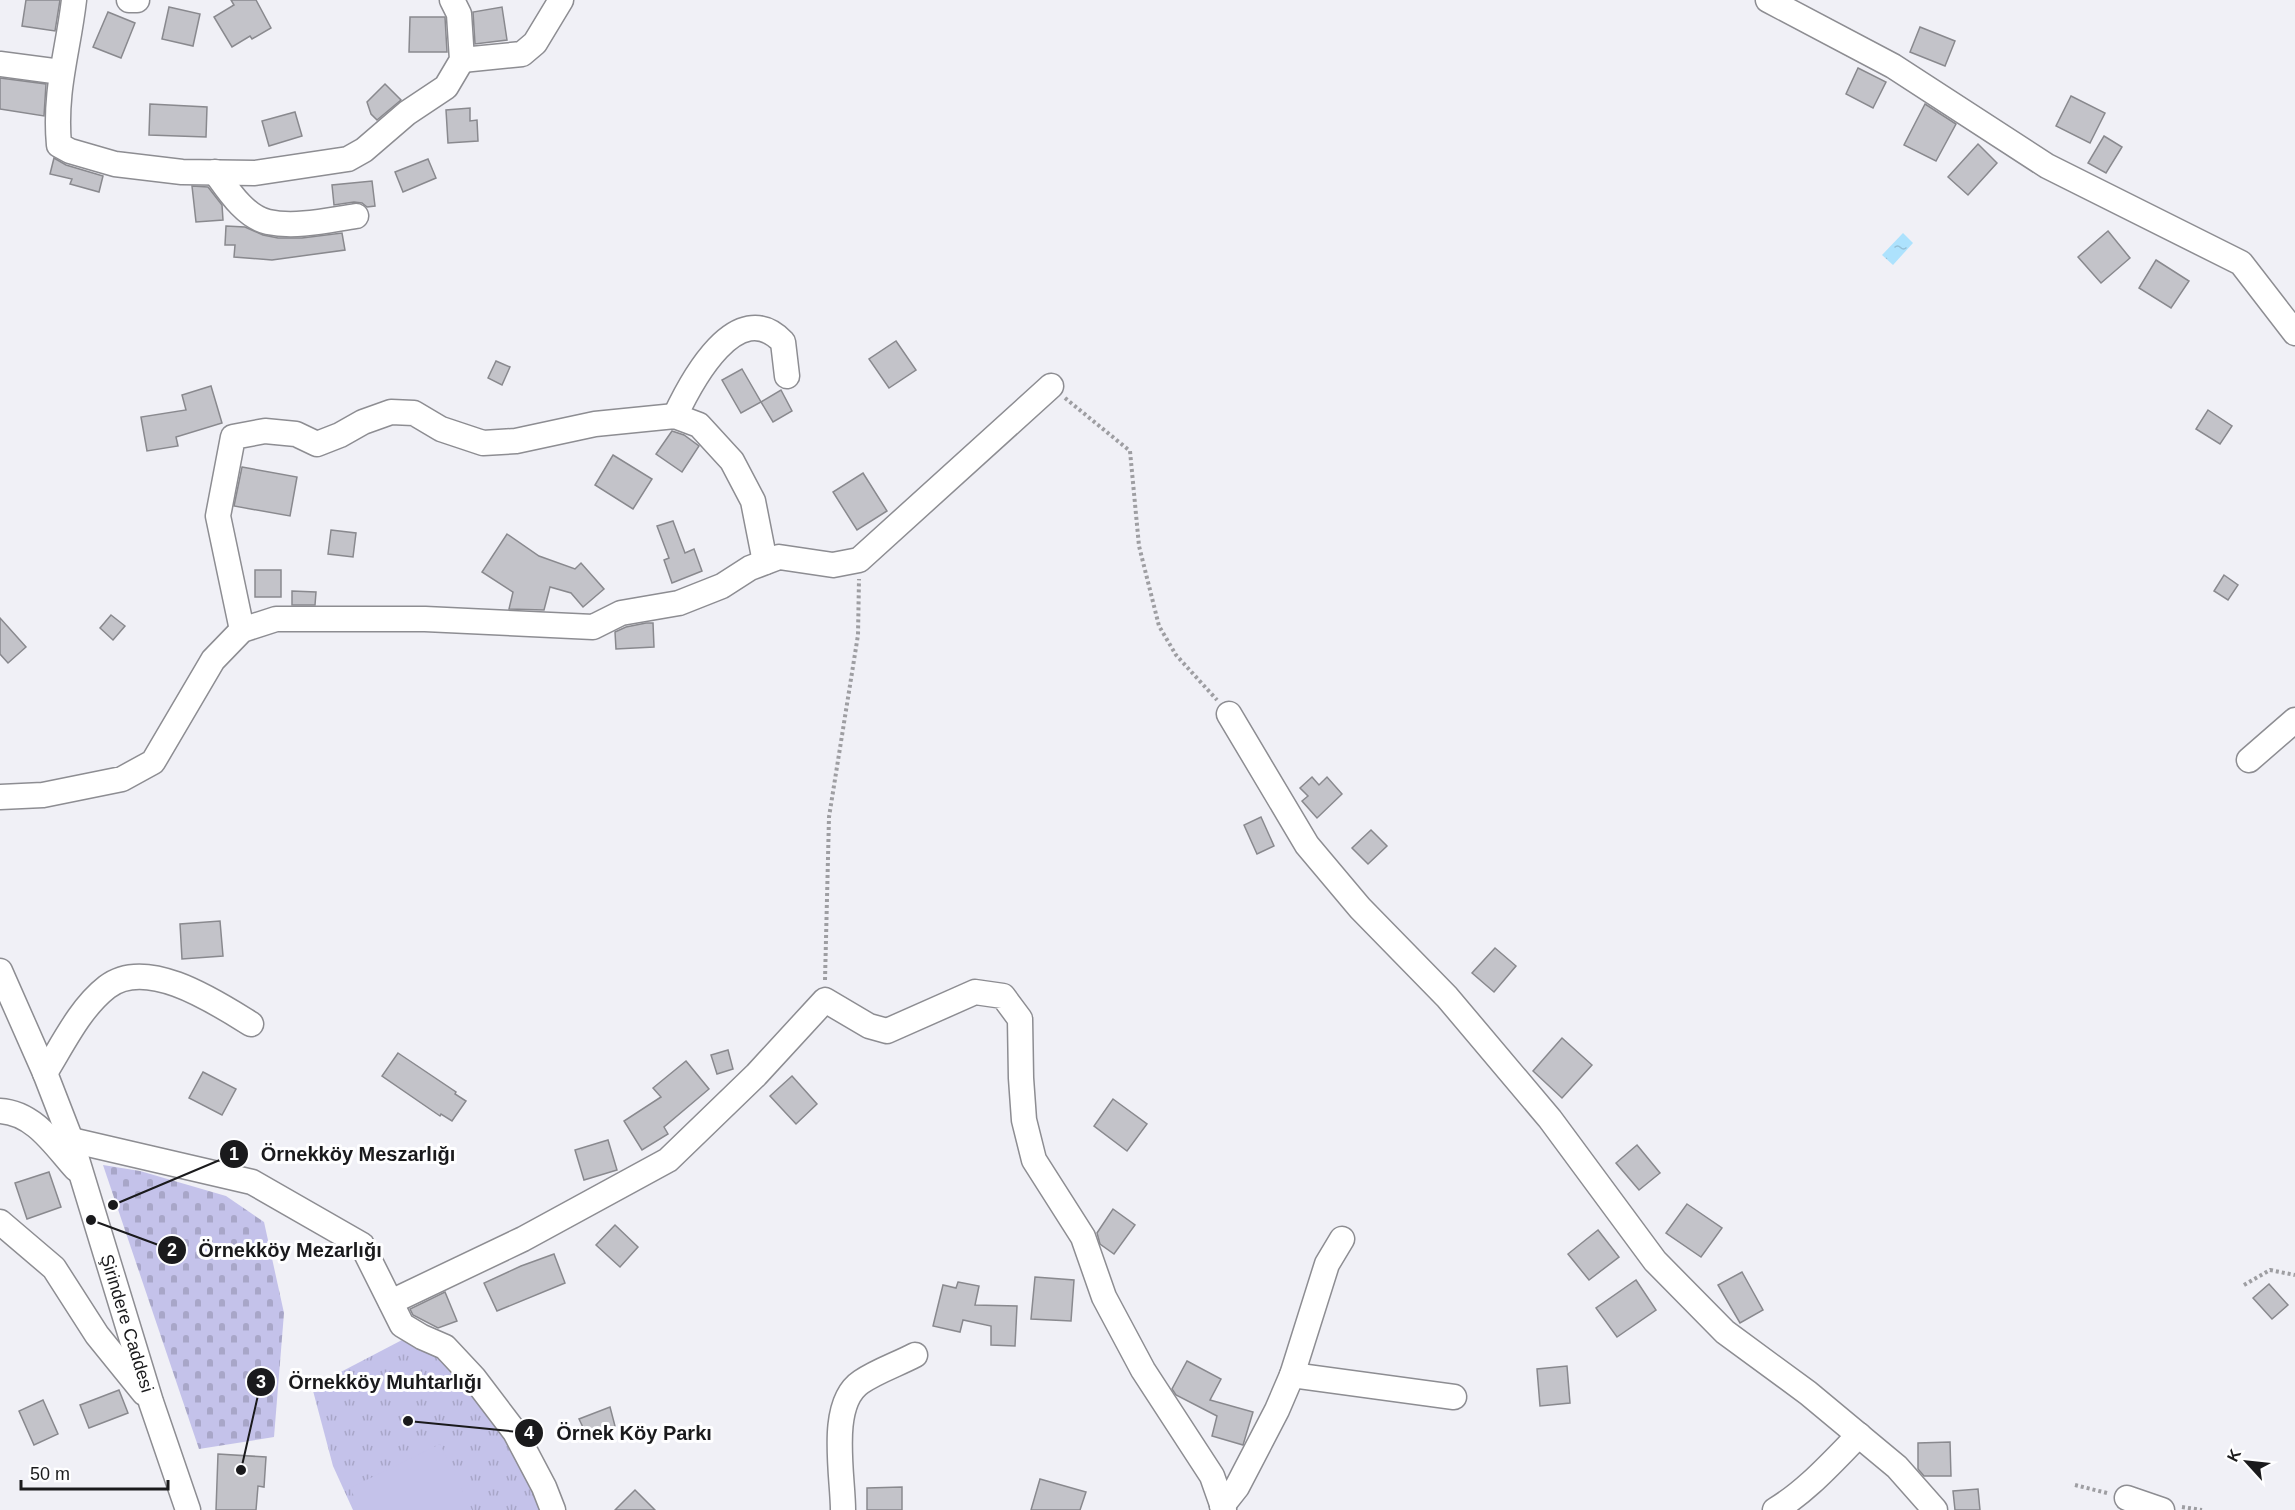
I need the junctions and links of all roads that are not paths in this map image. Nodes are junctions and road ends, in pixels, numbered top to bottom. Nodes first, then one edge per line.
1 (74, 0) edge
2 (129, 0) edge
3 (136, 0) edge
4 (452, 0) edge
5 (561, 0) edge
6 (1768, 0) edge
7 (462, 60) junction
8 (0, 64) edge
9 (61, 72) junction
10 (214, 172) junction
11 (356, 216) dead end
12 (2295, 333) edge
13 (787, 376) dead end
14 (1051, 386) road end
15 (675, 416) junction
16 (765, 562) junction
17 (242, 630) junction
18 (1229, 714) road end
19 (2295, 720) edge
20 (2249, 759) dead end
21 (0, 797) edge
22 (0, 971) edge
23 (251, 1024) dead end
24 (45, 1073) junction
25 (0, 1111) edge
26 (71, 1140) junction
27 (82, 1176) junction
28 (0, 1222) edge
29 (1342, 1239) dead end
30 (392, 1302) junction
31 (915, 1355) dead end
32 (1292, 1375) junction
33 (1454, 1397) dead end
34 (151, 1402) junction
35 (1859, 1435) junction
36 (2127, 1498) dead end
37 (1223, 1508) edge
38 (188, 1510) edge
39 (553, 1510) edge
40 (843, 1510) edge
41 (1775, 1510) edge
42 (1935, 1510) edge
43 (2162, 1510) edge

1 - 9 street
2 - 3 street
4 - 7 street
5 - 7 street
6 - 12 street
7 - 10 street
8 - 9 street
9 - 10 street
10 - 11 street
13 - 15 street
14 - 16 street
15 - 16 street
15 - 17 street
16 - 17 street
17 - 21 street
18 - 35 street
19 - 20 street
22 - 24 street, Şirindere Caddesi
23 - 24 street
24 - 26 street, Şirindere Caddesi
25 - 27 street
26 - 27 street, Şirindere Caddesi
26 - 30 street
27 - 34 street, Şirindere Caddesi
28 - 34 street
29 - 32 street
30 - 37 street
30 - 39 street
31 - 40 street
32 - 33 street
32 - 37 street
34 - 38 street, Şirindere Caddesi
35 - 41 street
35 - 42 street
36 - 43 street

